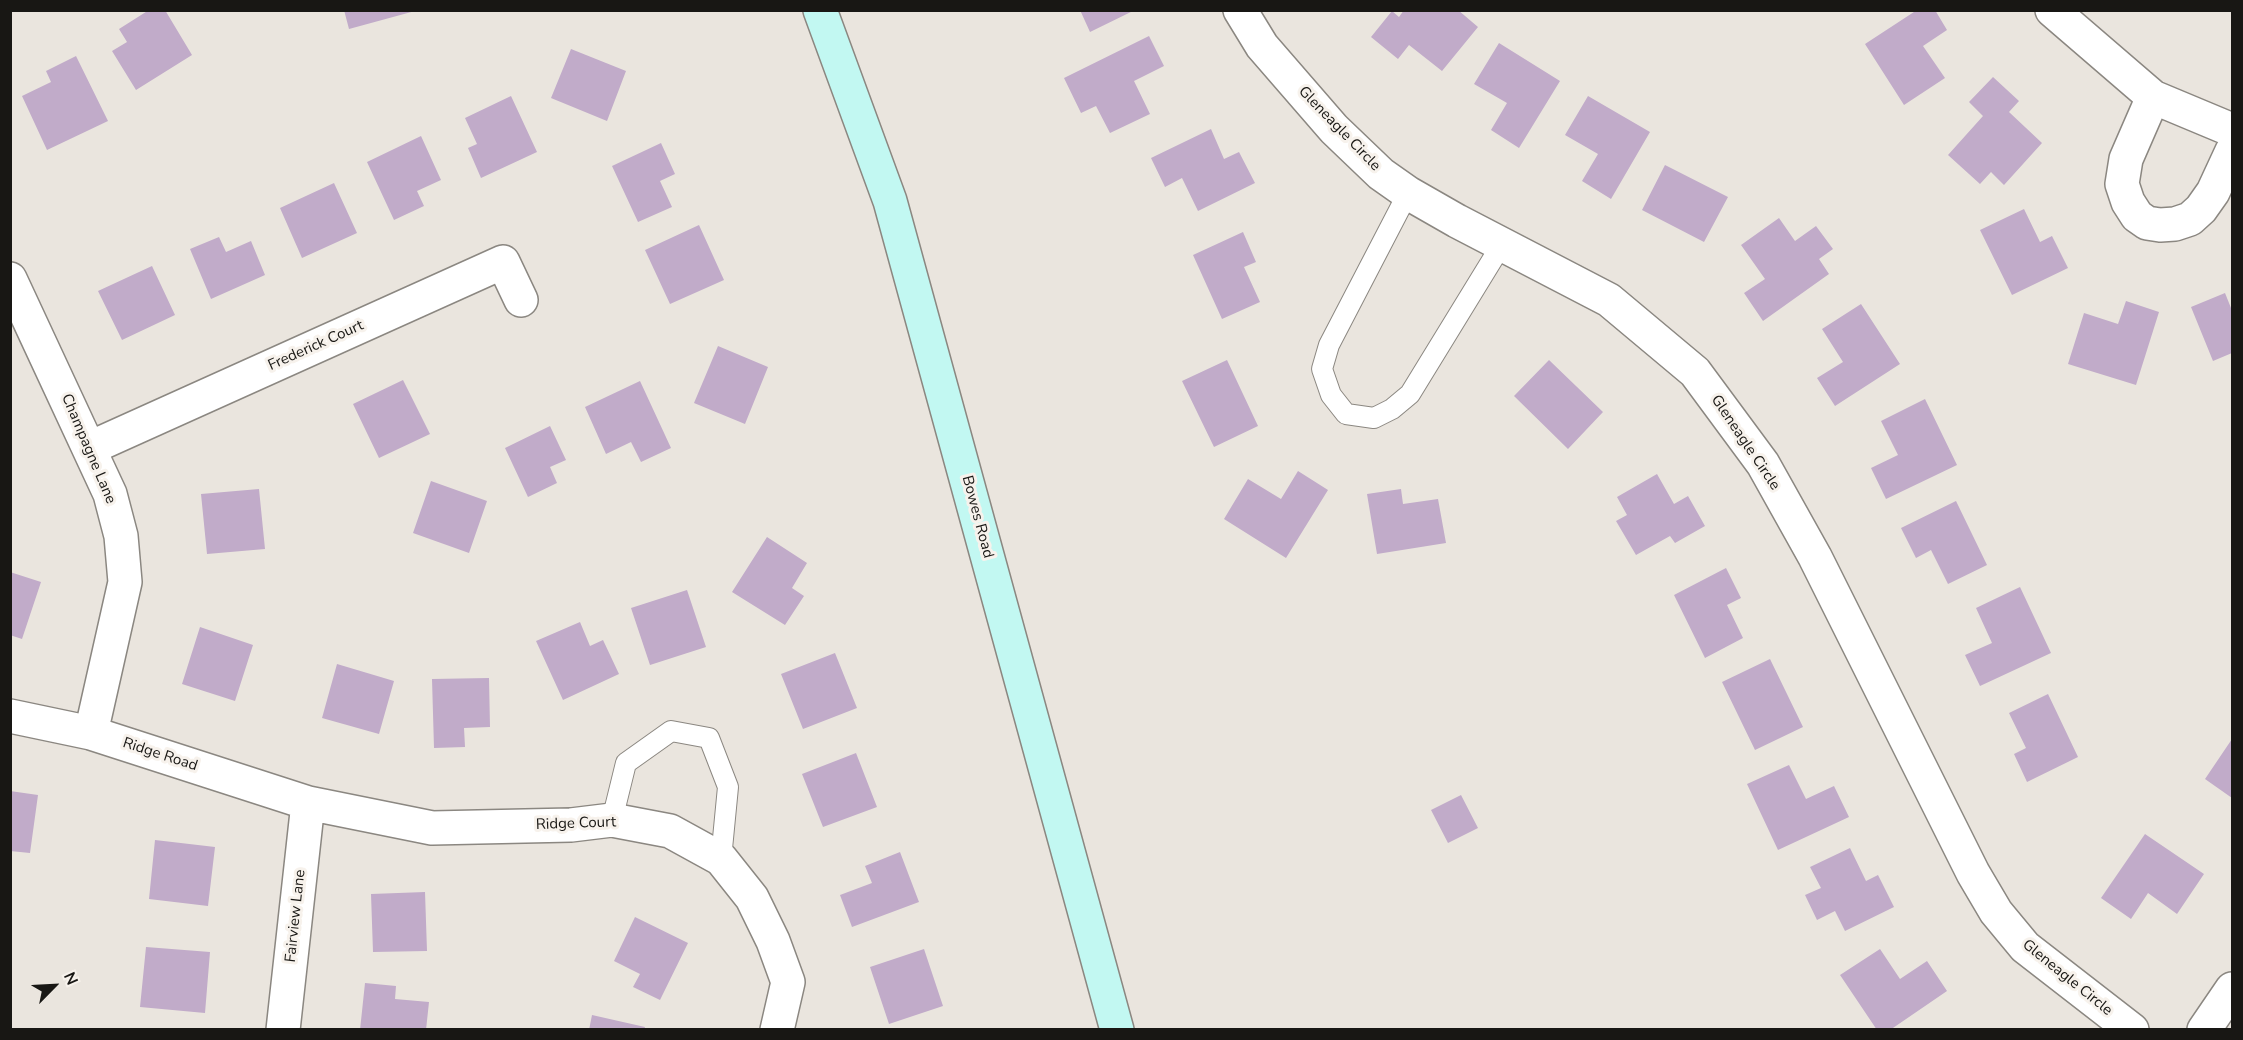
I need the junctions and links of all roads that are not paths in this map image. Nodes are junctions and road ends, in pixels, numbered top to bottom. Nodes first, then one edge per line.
1 (820, 10) edge
2 (1240, 10) edge
3 (2052, 10) edge
4 (2153, 97) junction
5 (2232, 130) edge
6 (2232, 151) edge
7 (1408, 193) junction
8 (1502, 244) junction
9 (10, 279) edge
10 (521, 300) dead end
11 (90, 448) junction
12 (10, 716) edge
13 (91, 733) junction
14 (308, 803) junction
15 (612, 820) junction
16 (721, 859) junction
17 (2232, 989) edge
18 (283, 1029) edge
19 (777, 1029) edge
20 (1117, 1029) edge
21 (2132, 1029) edge
22 (2204, 1029) edge

1 - 20 main road, Bowes Road
2 - 7 street, Gleneagle Circle
3 - 4 street
4 - 5 street
4 - 6 street
7 - 8 street, Gleneagle Circle
7 - 8 lane
8 - 21 street, Gleneagle Circle
9 - 11 street, Champagne Lane
10 - 11 street, Frederick Court
11 - 13 street, Champagne Lane
12 - 13 street, Ridge Road
13 - 14 street, Ridge Road
14 - 15 street, Ridge Court
14 - 18 street, Fairview Lane
15 - 16 street, Ridge Court
15 - 16 lane
16 - 19 street, Ridge Court
17 - 22 street

